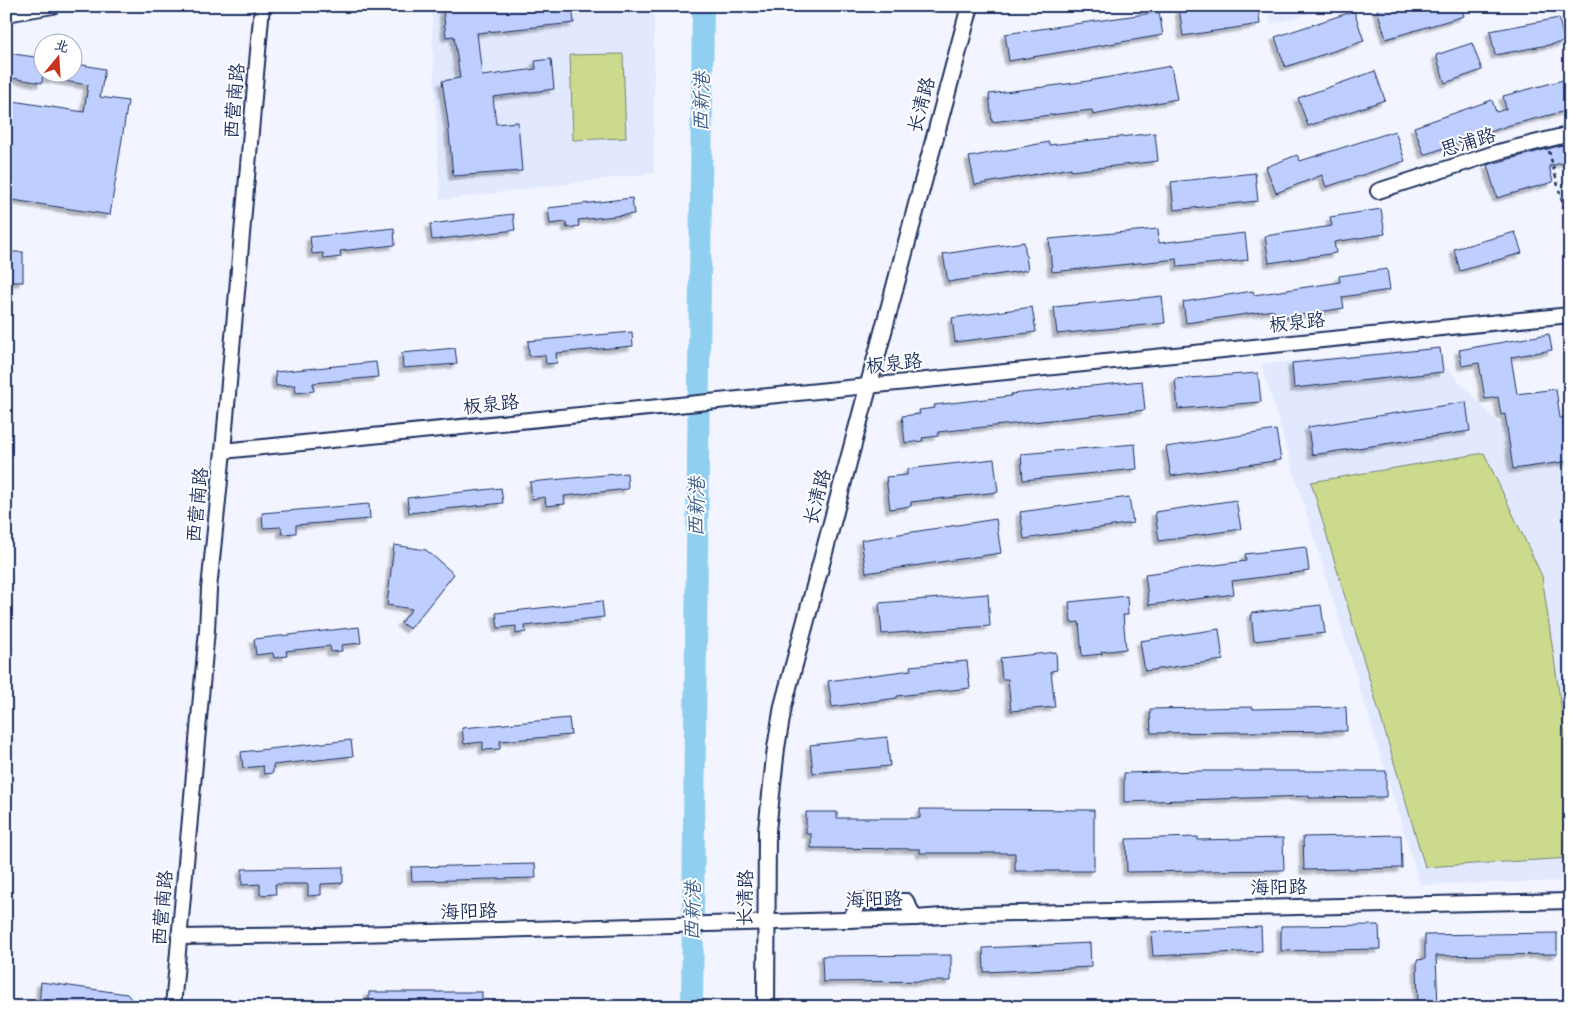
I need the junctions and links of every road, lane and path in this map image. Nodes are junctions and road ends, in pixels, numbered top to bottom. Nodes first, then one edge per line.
1 (53, 6) edge
2 (262, 6) edge
3 (970, 6) edge
4 (6, 14) edge
5 (1570, 134) edge
6 (1546, 140) junction
7 (1378, 191) dead end
8 (1570, 232) edge
9 (1570, 315) edge
10 (868, 386) junction
11 (222, 451) junction
12 (1570, 901) edge
13 (766, 922) junction
14 (180, 937) junction
15 (173, 1007) edge
16 (766, 1007) edge

1 - 4 street
2 - 11 street, 西营南路
3 - 10 main road, 长清路
5 - 6 street, 思浦路
6 - 7 street, 思浦路
6 - 8 path
9 - 10 street, 板泉路
10 - 11 street, 板泉路
10 - 13 main road, 长清路
11 - 14 street, 西营南路
12 - 13 street, 海阳路
13 - 14 street, 海阳路
13 - 16 main road, 长清路
14 - 15 street, 西营南路

